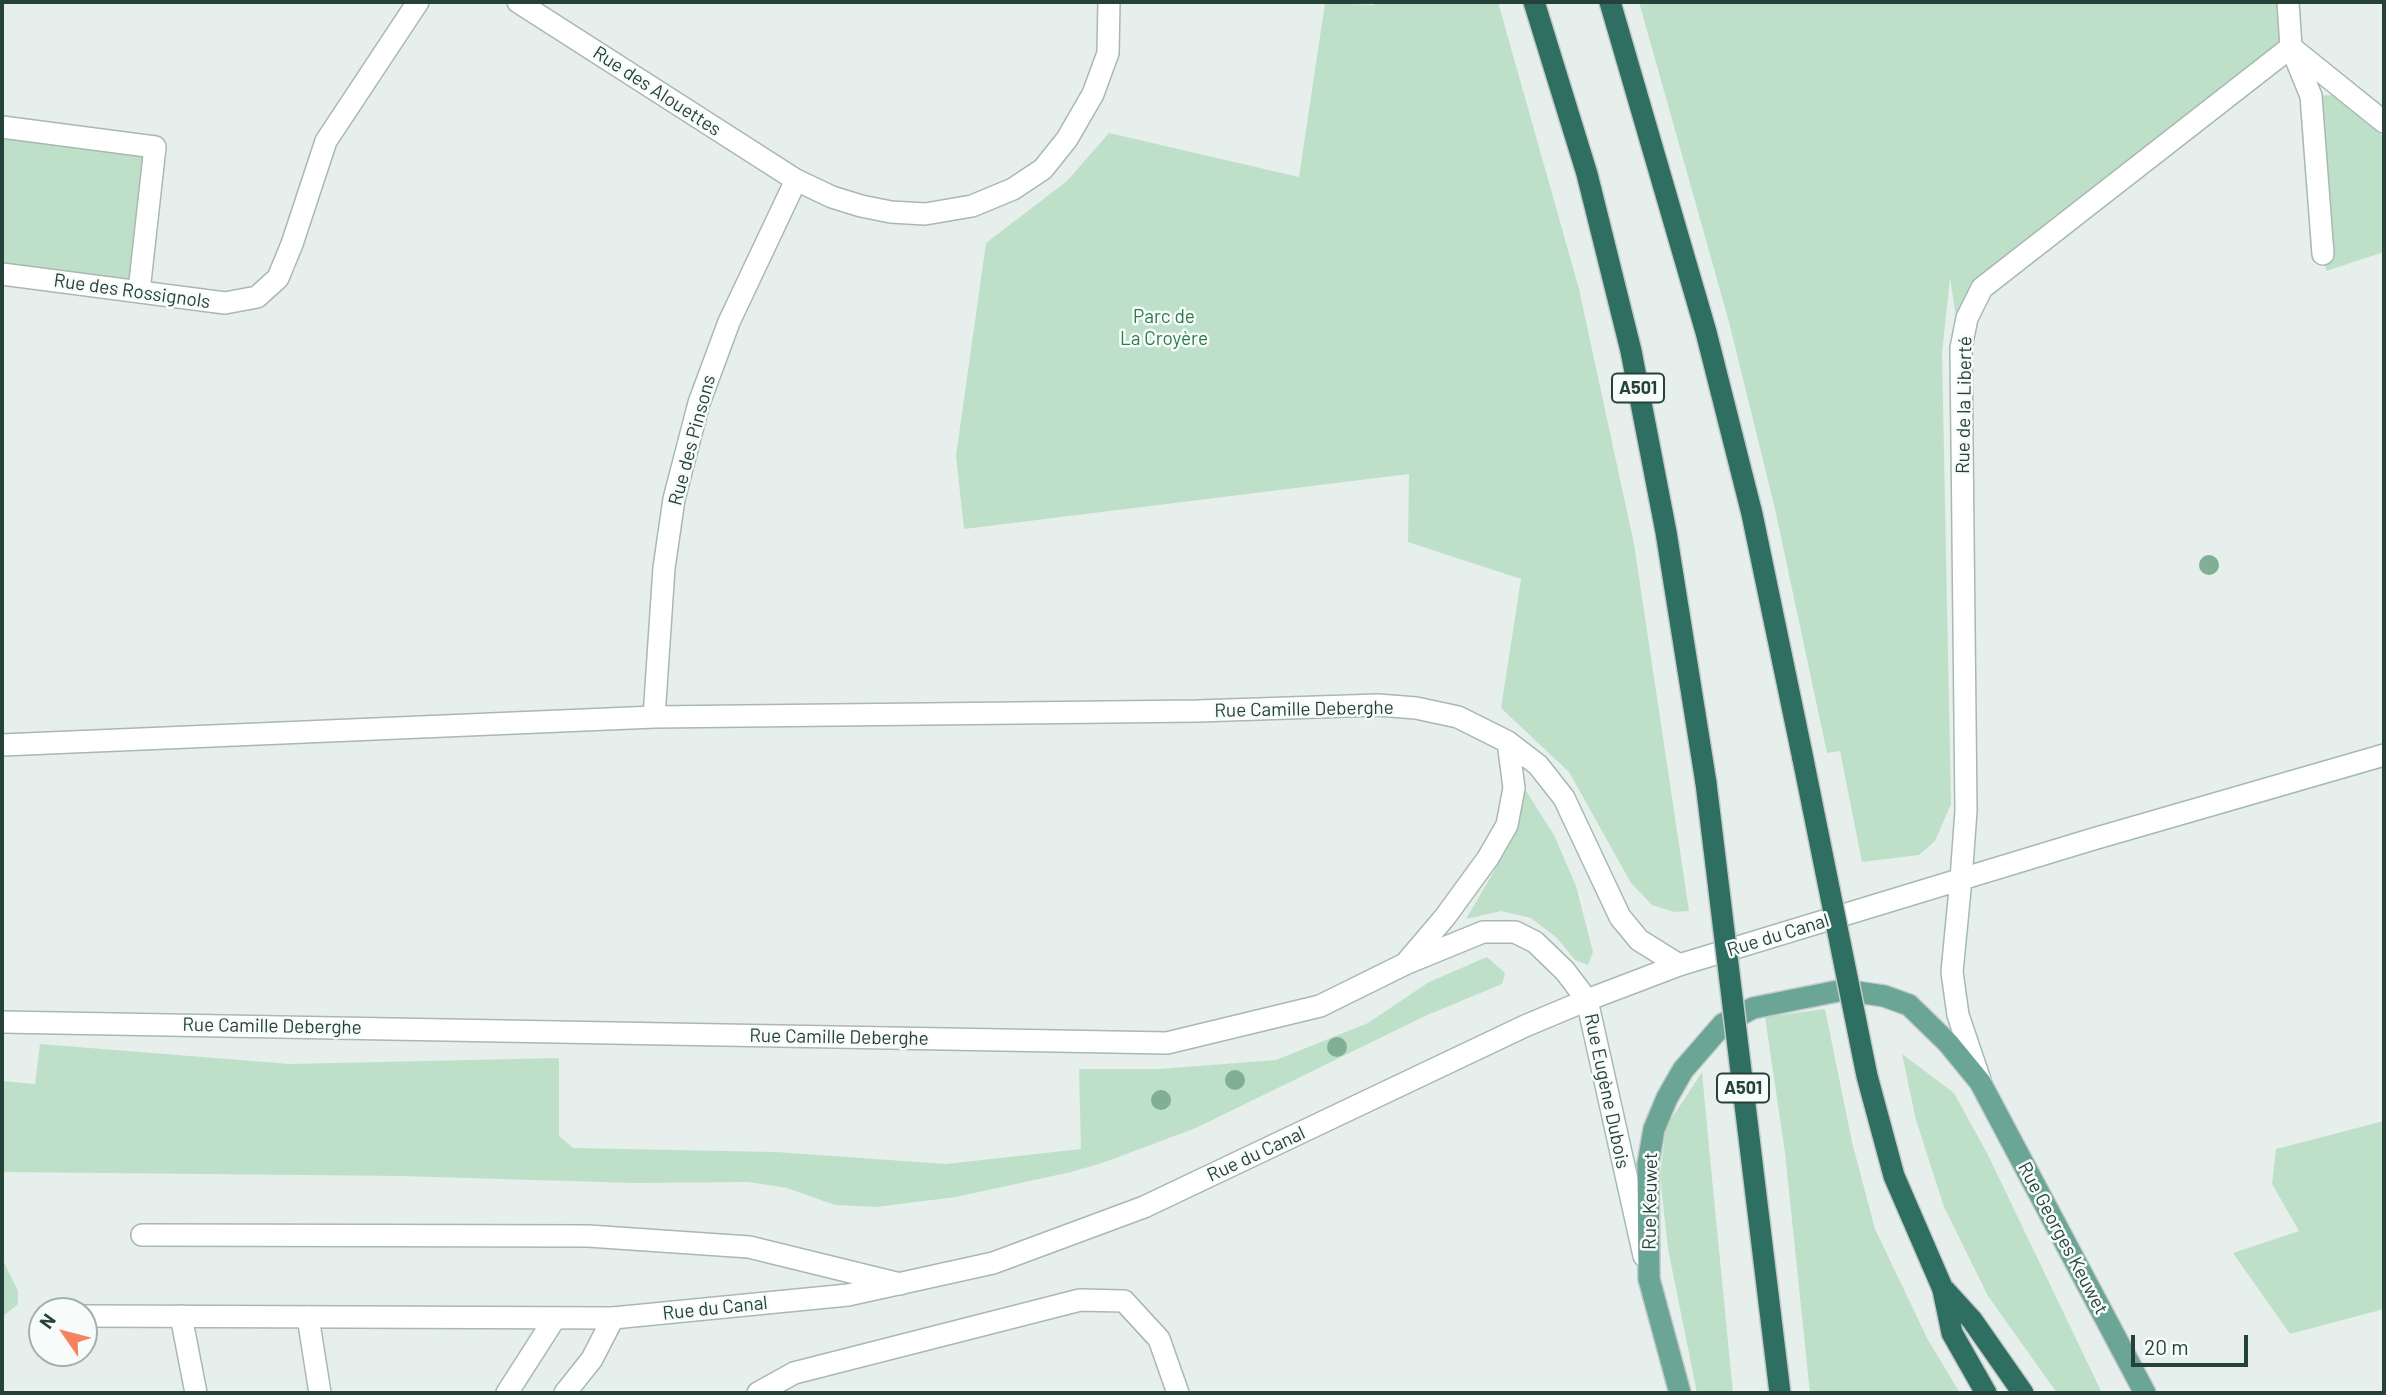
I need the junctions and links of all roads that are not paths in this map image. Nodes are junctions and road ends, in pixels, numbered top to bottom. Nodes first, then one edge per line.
1 (418, 2) edge
2 (518, 2) edge
3 (1109, 2) edge
4 (1534, 2) edge
5 (1610, 2) edge
6 (2288, 2) edge
7 (2291, 47) junction
8 (2384, 122) edge
9 (2, 127) edge
10 (796, 180) junction
11 (2323, 254) dead end
12 (2, 274) edge
13 (139, 291) junction
14 (654, 717) junction
15 (1508, 742) junction
16 (2, 745) edge
17 (2384, 755) edge
18 (1961, 879) junction
19 (1405, 964) junction
20 (1679, 965) junction
21 (1587, 1000) junction
22 (2, 1022) edge
23 (1980, 1082) junction
24 (142, 1235) dead end
25 (1649, 1279) junction
26 (900, 1284) junction
27 (1942, 1287) junction
28 (98, 1316) edge
29 (181, 1317) junction
30 (308, 1317) junction
31 (555, 1318) junction
32 (613, 1318) junction
33 (196, 1393) edge
34 (320, 1393) edge
35 (507, 1393) edge
36 (565, 1393) edge
37 (758, 1393) edge
38 (1178, 1393) edge
39 (1680, 1393) edge
40 (1780, 1393) edge
41 (1986, 1393) edge
42 (2023, 1393) edge
43 (2145, 1393) edge

1 - 13 street, Rue des Rossignols
2 - 10 street, Rue des Alouettes
3 - 10 street, Rue des Alouettes
4 - 40 highway, A501, bridge
5 - 27 highway, bridge
6 - 7 street
7 - 8 street
7 - 11 street
7 - 18 street, Rue de la Liberté
9 - 13 street
10 - 14 street, Rue des Pinsons
12 - 13 street, Rue des Rossignols
14 - 15 street, Rue Camille Deberghe
14 - 16 street, Rue Camille Deberghe
15 - 19 street, Rue Camille Deberghe
15 - 20 street, Rue Camille Deberghe
17 - 18 street, Rue du Canal
18 - 20 street, Rue du Canal
18 - 23 street, Rue de la Liberté
19 - 21 street, Rue Eugène Dubois
19 - 22 street, Rue Camille Deberghe
20 - 21 street, Rue du Canal
21 - 25 street, Rue Eugène Dubois
21 - 26 street, Rue du Canal
23 - 25 main road, Rue Keuwet
23 - 43 main road, Rue Georges Keuwet
24 - 26 street
25 - 39 main road, Rue Eugène Dubois
26 - 32 street, Rue du Canal
27 - 41 highway
27 - 42 highway
28 - 29 street, Rue du Canal
29 - 30 street, Rue du Canal
29 - 33 street
30 - 31 street, Rue du Canal
30 - 34 street
31 - 32 street, Rue du Canal
31 - 35 street
32 - 36 street
37 - 38 street

